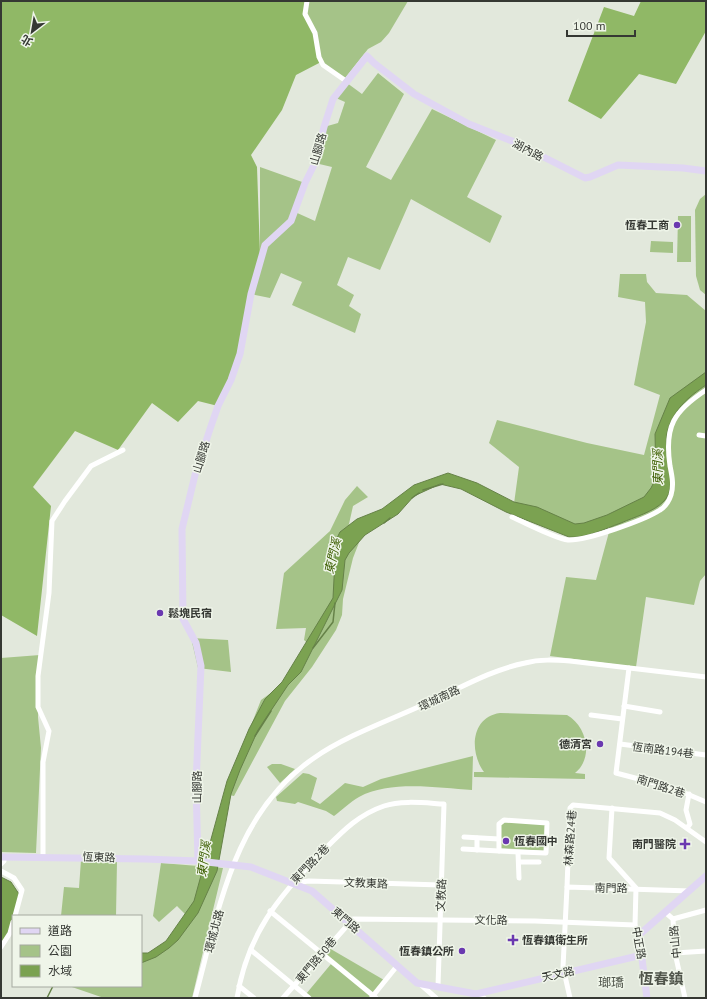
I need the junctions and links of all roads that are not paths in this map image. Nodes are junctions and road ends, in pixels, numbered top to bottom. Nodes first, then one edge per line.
1 (307, 1) edge
2 (367, 56) joint
3 (346, 81) junction
4 (706, 171) edge
5 (706, 390) edge
6 (699, 435) dead end
7 (706, 436) edge
8 (123, 450) dead end
9 (512, 517) dead end
10 (629, 668) junction
11 (706, 677) edge
12 (624, 706) junction
13 (660, 712) dead end
14 (591, 715) dead end
15 (622, 719) junction
16 (620, 744) junction
17 (706, 755) edge
18 (616, 773) joint
19 (689, 794) junction
20 (706, 802) edge
21 (444, 804) joint
22 (612, 808) junction
23 (687, 828) junction
24 (464, 838) dead end
25 (477, 838) junction
26 (499, 839) junction
27 (706, 842) edge
28 (463, 849) dead end
29 (477, 850) junction
30 (499, 851) junction
31 (518, 853) junction
32 (539, 854) junction
33 (43, 856) junction
34 (2, 857) edge
35 (199, 861) junction
36 (519, 862) junction
37 (1, 864) edge
38 (234, 864) junction
39 (1, 871) edge
40 (706, 876) edge
41 (519, 878) dead end
42 (291, 883) junction
43 (442, 885) junction
44 (567, 887) junction
45 (636, 888) junction
46 (690, 891) junction
47 (706, 910) edge
48 (270, 911) junction
49 (666, 913) junction
50 (15, 915) edge
51 (440, 919) junction
52 (673, 919) junction
53 (565, 921) junction
54 (348, 923) junction
55 (635, 924) junction
56 (12, 926) edge
57 (638, 938) junction
58 (1, 947) edge
59 (251, 950) junction
60 (706, 952) edge
61 (321, 953) junction
62 (675, 953) junction
63 (642, 955) junction
64 (398, 966) junction
65 (564, 972) junction
66 (417, 982) junction
67 (239, 986) junction
68 (294, 986) junction
69 (438, 986) junction
70 (475, 996) edge
71 (374, 997) edge
72 (196, 998) edge
73 (237, 998) edge
74 (254, 998) edge
75 (283, 998) edge
76 (309, 998) edge
77 (436, 998) edge
78 (484, 998) edge
79 (570, 998) edge
80 (647, 998) edge
81 (685, 998) edge

1 - 3 street
2 - 3 street, 山腳路
2 - 4 street, 湖內路
3 - 35 street, 山腳路
5 - 9 street
6 - 7 street
8 - 33 street
10 - 11 street, 環城南路
10 - 12 street, 恆南路194巷
10 - 38 street, 環城南路
12 - 13 street
12 - 15 street, 恆南路194巷
14 - 15 street
15 - 16 street, 恆南路194巷
16 - 17 street, 恆南路194巷
16 - 18 street, 恆南路194巷
18 - 19 street, 南門路2巷
19 - 20 street, 南門路2巷
19 - 23 street
21 - 42 street, 東門路2巷
21 - 43 street, 文教路
22 - 23 street
22 - 44 street, 林森路24巷
22 - 45 street
23 - 27 street
24 - 25 street
25 - 26 street
25 - 29 street
26 - 30 street
26 - 32 street
28 - 29 street
29 - 30 street
30 - 31 street
31 - 32 street
31 - 36 street
32 - 36 street
33 - 34 street, 恆東路
33 - 35 street, 恆東路
34 - 37 street
35 - 38 street, 東門路
36 - 41 street
38 - 42 street, 東門路
38 - 72 street, 環城北路
39 - 50 street
40 - 46 street
42 - 43 street, 文教東路
42 - 48 street, 東門路2巷
42 - 54 street, 東門路
43 - 51 street, 文教路
44 - 45 street, 南門路
44 - 53 street
45 - 46 street, 南門路
45 - 55 street, 中正路
46 - 49 street
47 - 52 street
48 - 59 street, 東門路2巷
48 - 61 street
49 - 52 street, 中山路
49 - 57 street
51 - 53 street, 文化路
51 - 54 street, 文化路
51 - 69 street, 文教路
52 - 62 street, 中山路
53 - 55 street, 文化路
53 - 65 street
54 - 61 street, 東門路50巷
54 - 64 street, 東門路
55 - 57 street, 中正路
56 - 58 street
57 - 63 street, 中正路
59 - 67 street, 東門路2巷
59 - 68 street
60 - 62 street
61 - 68 street, 東門路50巷
61 - 71 street
62 - 81 street, 中山路
63 - 65 street, 天文路
63 - 80 street, 中正路
64 - 66 street, 東門路
64 - 71 street
65 - 70 street, 天文路
65 - 79 street
66 - 69 street, 東門路
66 - 77 street
67 - 73 street, 東門路2巷
67 - 74 street
68 - 75 street, 東門路50巷
68 - 76 street
69 - 70 street, 東門路
70 - 78 street, 東門路

